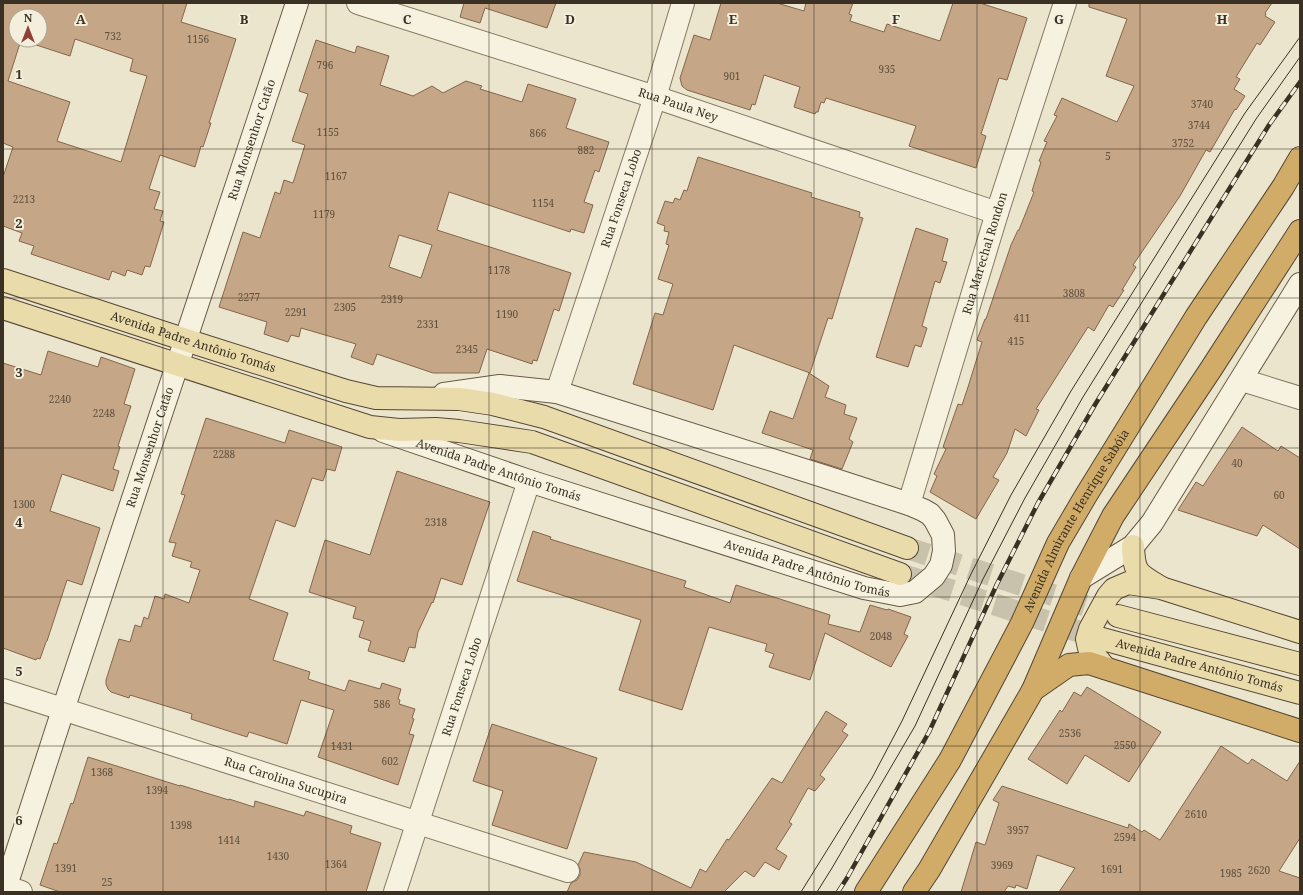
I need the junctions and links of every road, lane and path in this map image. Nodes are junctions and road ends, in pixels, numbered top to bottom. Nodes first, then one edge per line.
1 (298, 3) edge
2 (358, 3) edge
3 (683, 3) edge
4 (1065, 3) edge
5 (655, 97) junction
6 (1300, 158) edge
7 (997, 213) junction
8 (1300, 231) edge
9 (3, 280) edge
10 (1300, 284) edge
11 (3, 308) edge
12 (186, 340) junction
13 (177, 365) junction
14 (1242, 380) junction
15 (557, 392) junction
16 (1300, 398) edge
17 (408, 399) junction
18 (370, 427) junction
19 (529, 481) junction
20 (909, 504) junction
21 (1133, 546) junction
22 (907, 548) tunnel mouth
23 (900, 574) tunnel mouth
24 (1081, 578) junction
25 (1161, 588) junction
26 (1118, 616) tunnel mouth
27 (1300, 632) edge
28 (1099, 638) tunnel mouth
29 (1300, 664) edge
30 (1105, 668) junction
31 (3, 690) edge
32 (1034, 690) junction
33 (1300, 693) edge
34 (63, 710) junction
35 (1300, 731) edge
36 (418, 823) junction
37 (568, 871) dead end
38 (10, 890) edge
39 (395, 892) edge
40 (866, 892) edge
41 (914, 892) edge

1 - 12 street, Rua Monsenhor Catão
2 - 5 street, Rua Paula Ney
3 - 5 street, Rua Fonseca Lobo
4 - 7 street, Rua Marechal Rondon
5 - 7 street, Rua Paula Ney
5 - 15 street, Rua Fonseca Lobo
6 - 40 highway, Avenida Almirante Henrique Sabóia
7 - 20 street, Rua Marechal Rondon
8 - 24 highway
9 - 12 main road, Avenida Padre Antônio Tomás
10 - 14 street
11 - 13 main road, Avenida Padre Antônio Tomás
12 - 13 street, Rua Monsenhor Catão
12 - 17 main road, Avenida Padre Antônio Tomás
13 - 18 main road, Avenida Padre Antônio Tomás
13 - 34 street, Rua Monsenhor Catão
14 - 16 street
14 - 21 street
15 - 17 street, Avenida Padre Antônio Tomás
15 - 20 street, Avenida Padre Antônio Tomás
17 - 22 main road, Avenida Padre Antônio Tomás
18 - 19 street, Avenida Padre Antônio Tomás
18 - 23 main road, Avenida Padre Antônio Tomás
19 - 20 street, Avenida Padre Antônio Tomás
19 - 36 street, Rua Fonseca Lobo
21 - 24 street
21 - 25 main road
24 - 32 highway
25 - 27 main road
25 - 30 main road
26 - 29 main road
28 - 33 main road, Avenida Padre Antônio Tomás
30 - 32 highway
30 - 35 highway
31 - 34 street, Rua Carolina Sucupira
32 - 41 highway
34 - 36 street, Rua Carolina Sucupira
34 - 38 street, Rua Monsenhor Catão
36 - 37 street, Rua Carolina Sucupira
36 - 39 street, Rua Fonseca Lobo

